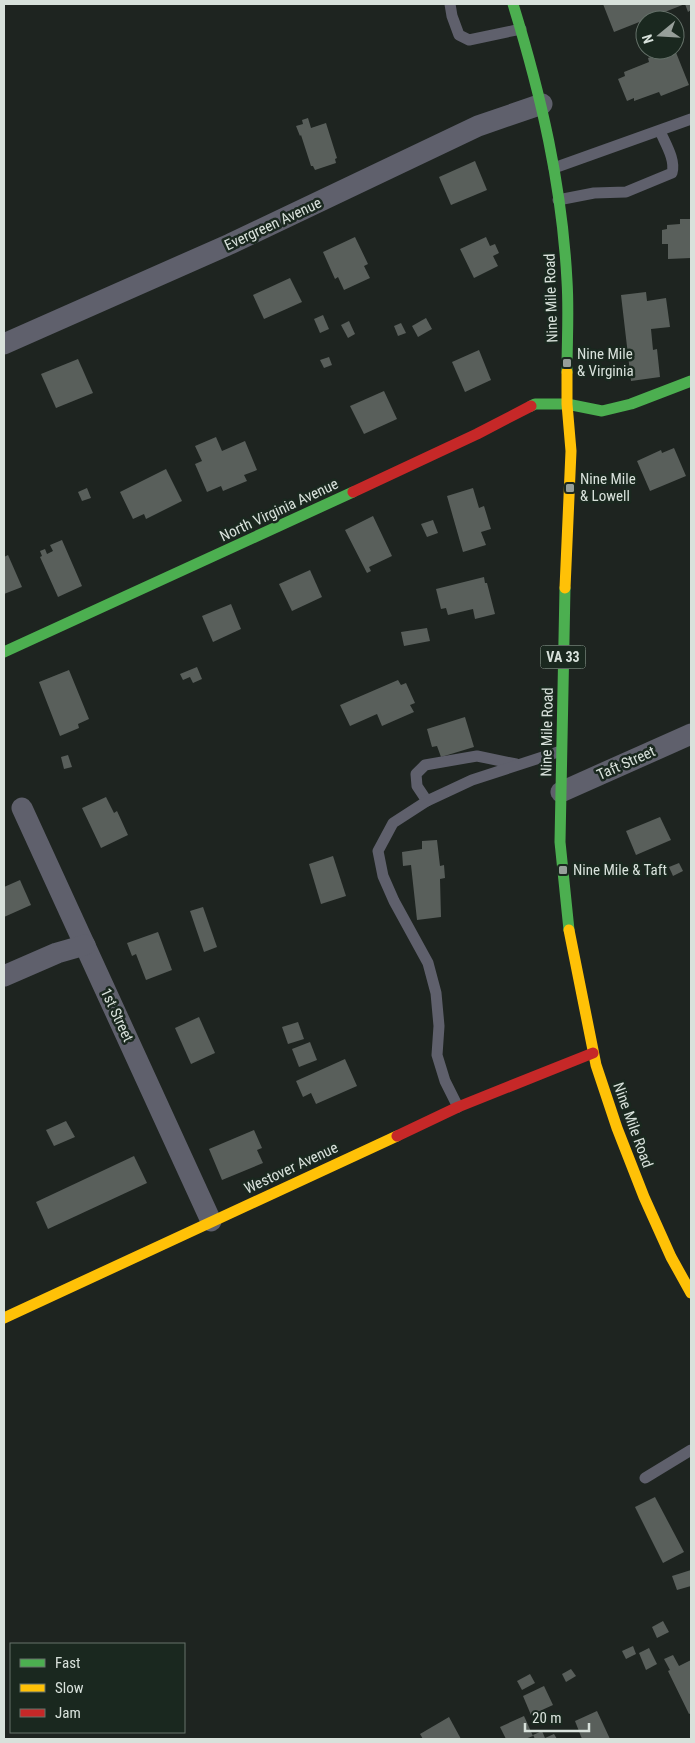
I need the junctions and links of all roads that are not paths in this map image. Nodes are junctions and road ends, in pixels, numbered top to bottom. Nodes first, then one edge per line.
1 (450, 4) edge
2 (513, 4) edge
3 (521, 29) junction
4 (542, 104) junction
5 (691, 119) edge
6 (660, 130) junction
7 (554, 168) junction
8 (558, 200) junction
9 (4, 344) edge
10 (691, 381) edge
11 (567, 404) junction
12 (4, 652) edge
13 (691, 734) edge
14 (562, 751) junction
15 (520, 764) junction
16 (561, 792) junction
17 (427, 801) junction
18 (22, 808) dead end
19 (85, 945) junction
20 (4, 976) edge
21 (594, 1053) junction
22 (458, 1107) junction
23 (211, 1221) junction
24 (691, 1293) edge
25 (4, 1318) edge
26 (691, 1450) edge
27 (644, 1478) dead end

1 - 3 lane
2 - 3 street, Nine Mile Road / VA 33
3 - 4 street, Nine Mile Road / VA 33
4 - 7 street, Nine Mile Road / VA 33
4 - 9 street, Evergreen Avenue
5 - 6 lane
6 - 7 lane
6 - 8 lane
7 - 8 street, Nine Mile Road / VA 33
8 - 11 street, Nine Mile Road / VA 33
10 - 11 street, North Virginia Avenue
11 - 12 street, North Virginia Avenue
11 - 14 street, Nine Mile Road / VA 33
13 - 16 street, Taft Street
14 - 15 lane
14 - 16 street, Nine Mile Road / VA 33
15 - 17 lane
15 - 17 lane
16 - 21 street, Nine Mile Road / VA 33
17 - 22 lane
18 - 19 street, 1st Street
19 - 20 street
19 - 23 street, 1st Street
21 - 22 street, Westover Avenue
21 - 24 street, Nine Mile Road / VA 33
22 - 23 street, Westover Avenue
23 - 25 street, Westover Avenue
26 - 27 lane

